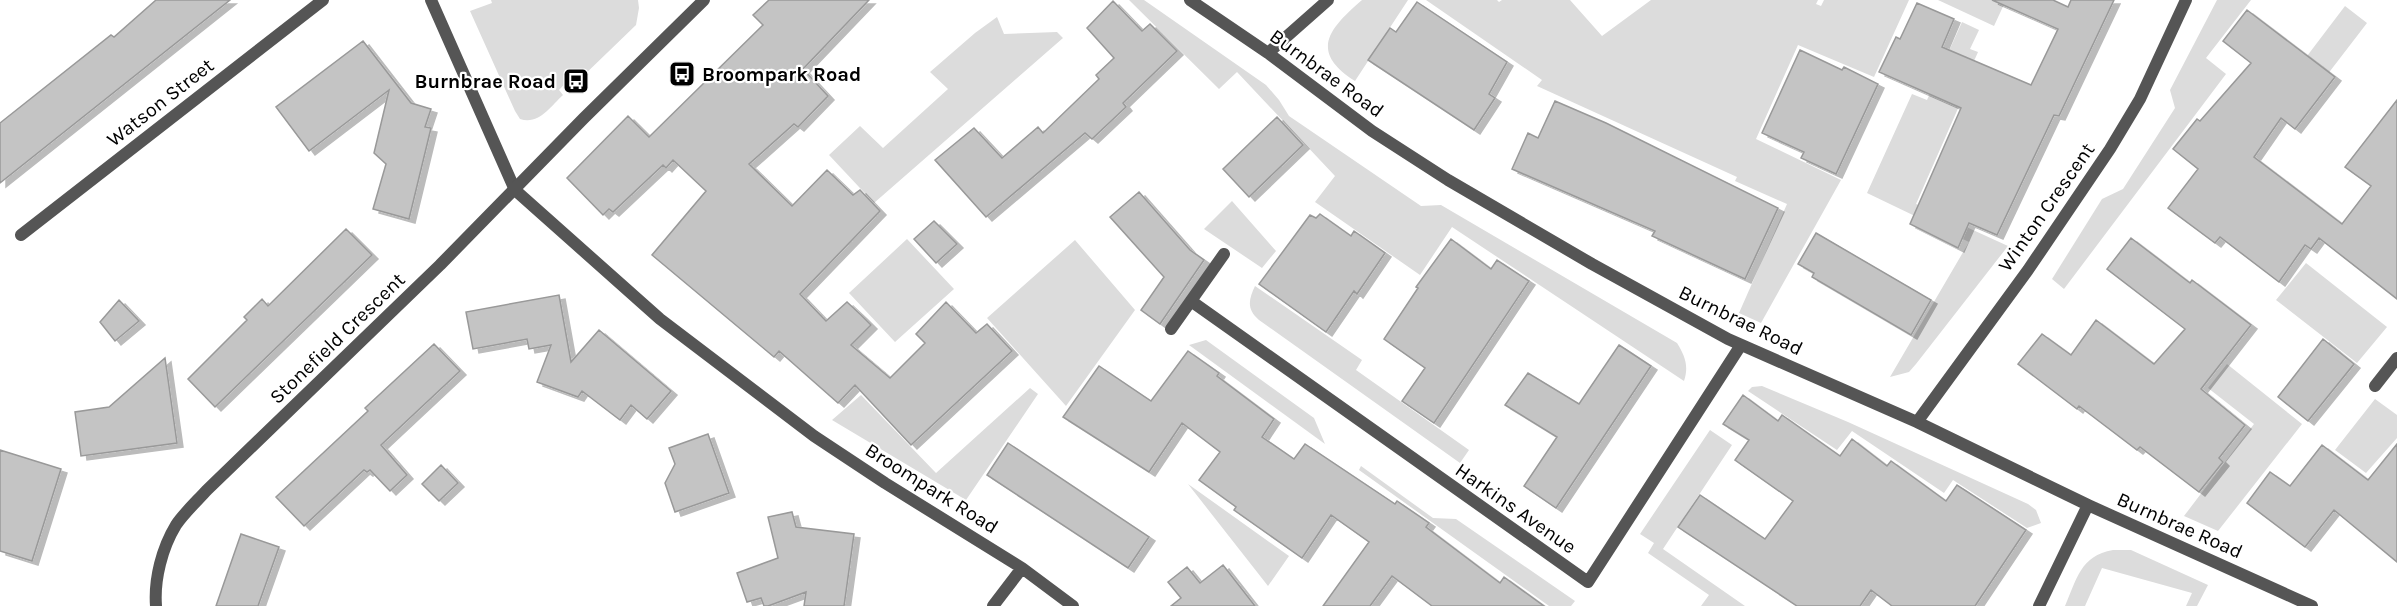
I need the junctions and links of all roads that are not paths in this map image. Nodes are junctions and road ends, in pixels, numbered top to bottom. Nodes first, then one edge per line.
1 (322, 0) edge
2 (431, 0) edge
3 (704, 0) edge
4 (1190, 0) edge
5 (1328, 0) edge
6 (2186, 0) edge
7 (1268, 53) junction
8 (515, 189) junction
9 (21, 236) dead end
10 (1224, 254) dead end
11 (1191, 301) junction
12 (1171, 329) dead end
13 (1741, 345) junction
14 (2397, 358) edge
15 (2375, 386) dead end
16 (1917, 422) junction
17 (2088, 505) junction
18 (1022, 568) junction
19 (156, 606) edge
20 (993, 606) edge
21 (1073, 606) edge
22 (2039, 606) edge
23 (2312, 606) edge

1 - 9 street, Watson Street
2 - 8 street, Broompark Road
3 - 8 street, Stonefield Crescent
4 - 7 street, Burnbrae Road
5 - 7 street
6 - 16 street, Winton Crescent
7 - 13 street, Burnbrae Road
8 - 18 street, Broompark Road
8 - 19 street, Stonefield Crescent
10 - 11 street
11 - 12 street
11 - 13 street, Harkins Avenue
13 - 16 street, Burnbrae Road
14 - 15 street
16 - 17 street, Burnbrae Road
17 - 22 street
17 - 23 street, Burnbrae Road
18 - 20 street
18 - 21 street, Broompark Road

